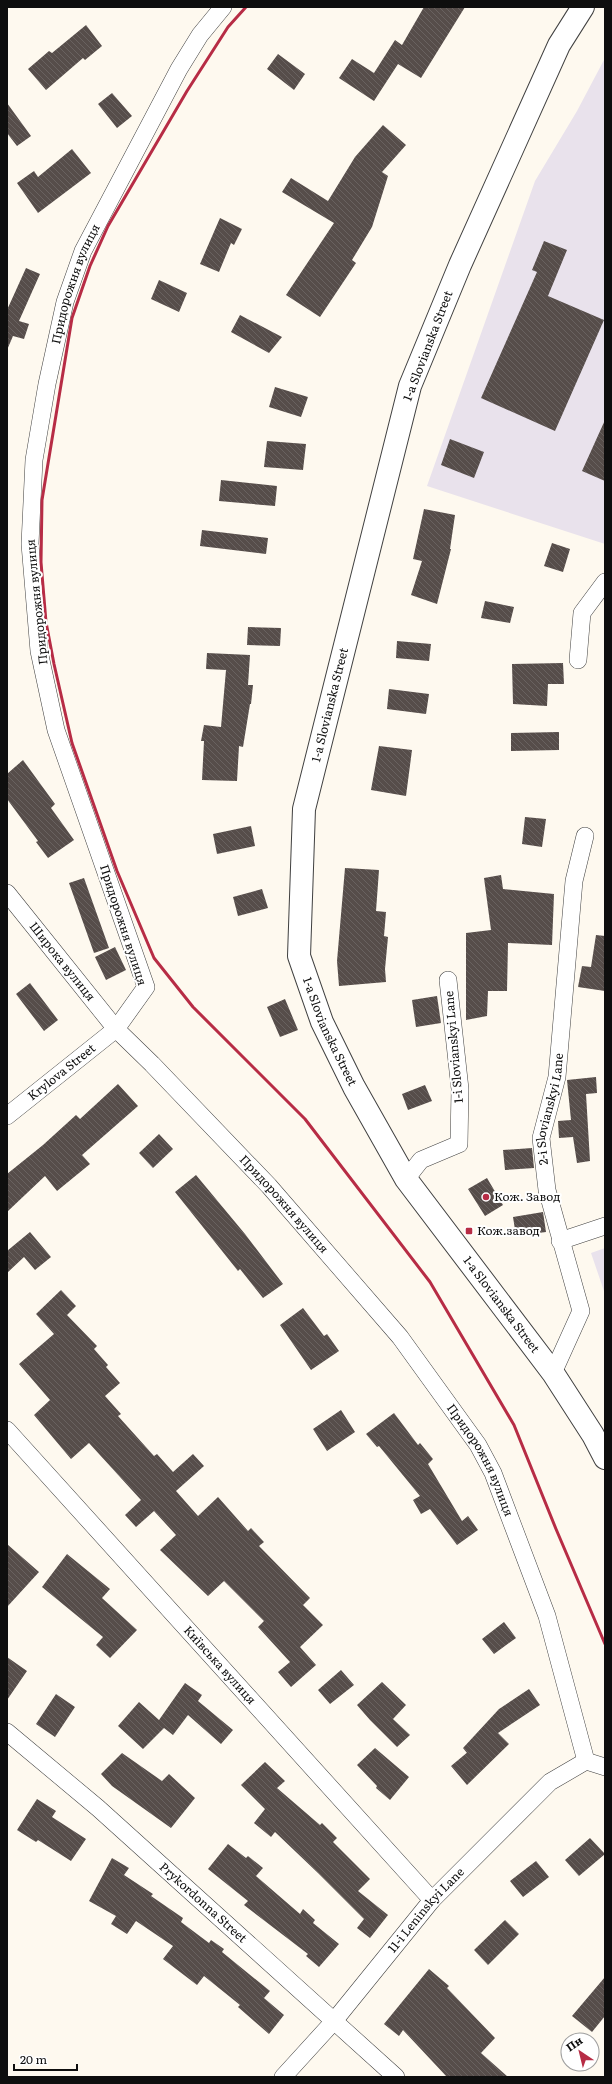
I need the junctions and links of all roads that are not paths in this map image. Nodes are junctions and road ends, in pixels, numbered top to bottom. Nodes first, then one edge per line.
1 (223, 7) edge
2 (583, 7) edge
3 (605, 582) edge
4 (578, 660) dead end
5 (585, 836) dead end
6 (7, 894) edge
7 (448, 980) dead end
8 (116, 1029) junction
9 (7, 1116) edge
10 (406, 1179) junction
11 (605, 1226) edge
12 (560, 1241) junction
13 (553, 1373) junction
14 (7, 1430) edge
15 (605, 1458) edge
16 (7, 1732) edge
17 (586, 1761) junction
18 (605, 1767) edge
19 (432, 1900) junction
20 (334, 2021) junction
21 (283, 2077) edge
22 (396, 2077) edge

1 - 8 street, Придорожня вулиця
2 - 10 street, 1-a Slovianska Street
3 - 4 street
5 - 12 street, 2-i Slovianskyi Lane
6 - 8 street, Широка вулиця
7 - 10 street, 1-i Slovianskyi Lane
8 - 9 street, Krylova Street
8 - 17 street, Придорожня вулиця
10 - 13 street, 1-a Slovianska Street
11 - 12 street
12 - 13 street, 2-i Slovianskyi Lane
13 - 15 street, 1-a Slovianska Street
14 - 19 street, Київська вулиця
16 - 20 street, Prykordonna Street
17 - 18 street
17 - 19 street, 11-i Leninskyi Lane
19 - 20 street, 11-i Leninskyi Lane
20 - 21 street, 11-i Leninskyi Lane
20 - 22 street, Prykordonna Street

